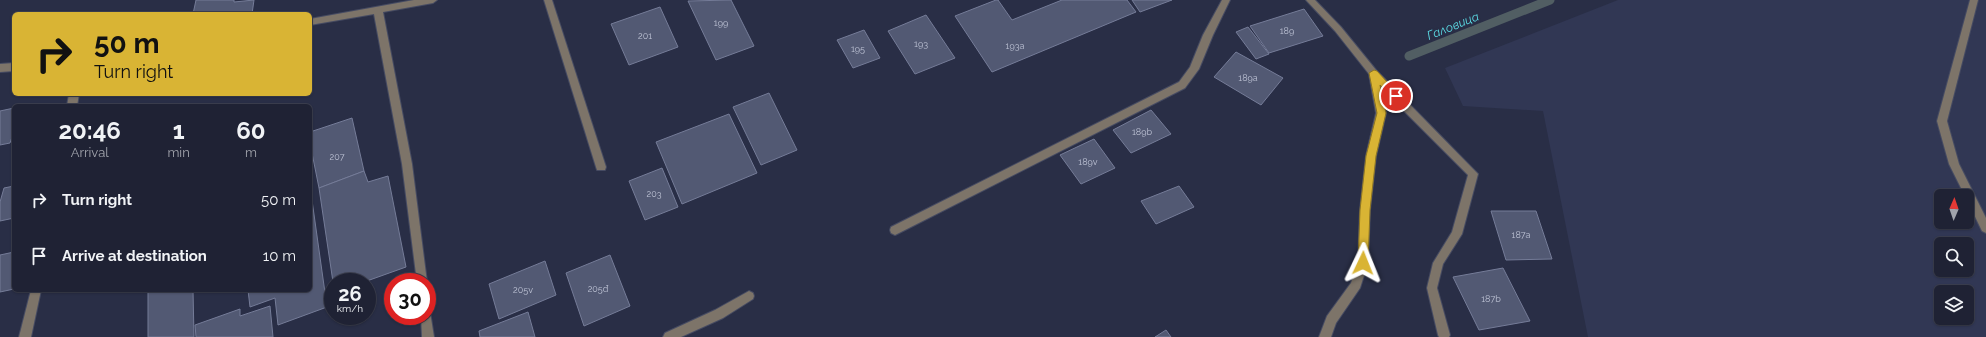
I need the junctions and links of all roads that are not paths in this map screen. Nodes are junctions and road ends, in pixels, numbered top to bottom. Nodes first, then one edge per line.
1 (433, 0) edge
2 (548, 0) edge
3 (1226, 0) edge
4 (1310, 0) edge
5 (1974, 0) edge
6 (378, 11) junction
7 (312, 22) edge
8 (12, 67) edge
9 (0, 68) edge
10 (1374, 73) junction
11 (601, 167) dead end
12 (1986, 228) edge
13 (895, 230) dead end
14 (421, 273) edge
15 (36, 292) edge
16 (749, 296) dead end
17 (427, 325) edge
18 (1444, 335) dead end
19 (25, 337) edge
20 (428, 337) edge
21 (669, 337) edge
22 (1325, 337) edge

1 - 6 street
2 - 11 street
3 - 13 street
4 - 10 street
5 - 12 street
6 - 7 street
6 - 14 street
8 - 9 street
10 - 18 street
10 - 22 street
15 - 19 street
16 - 21 street
17 - 20 street

